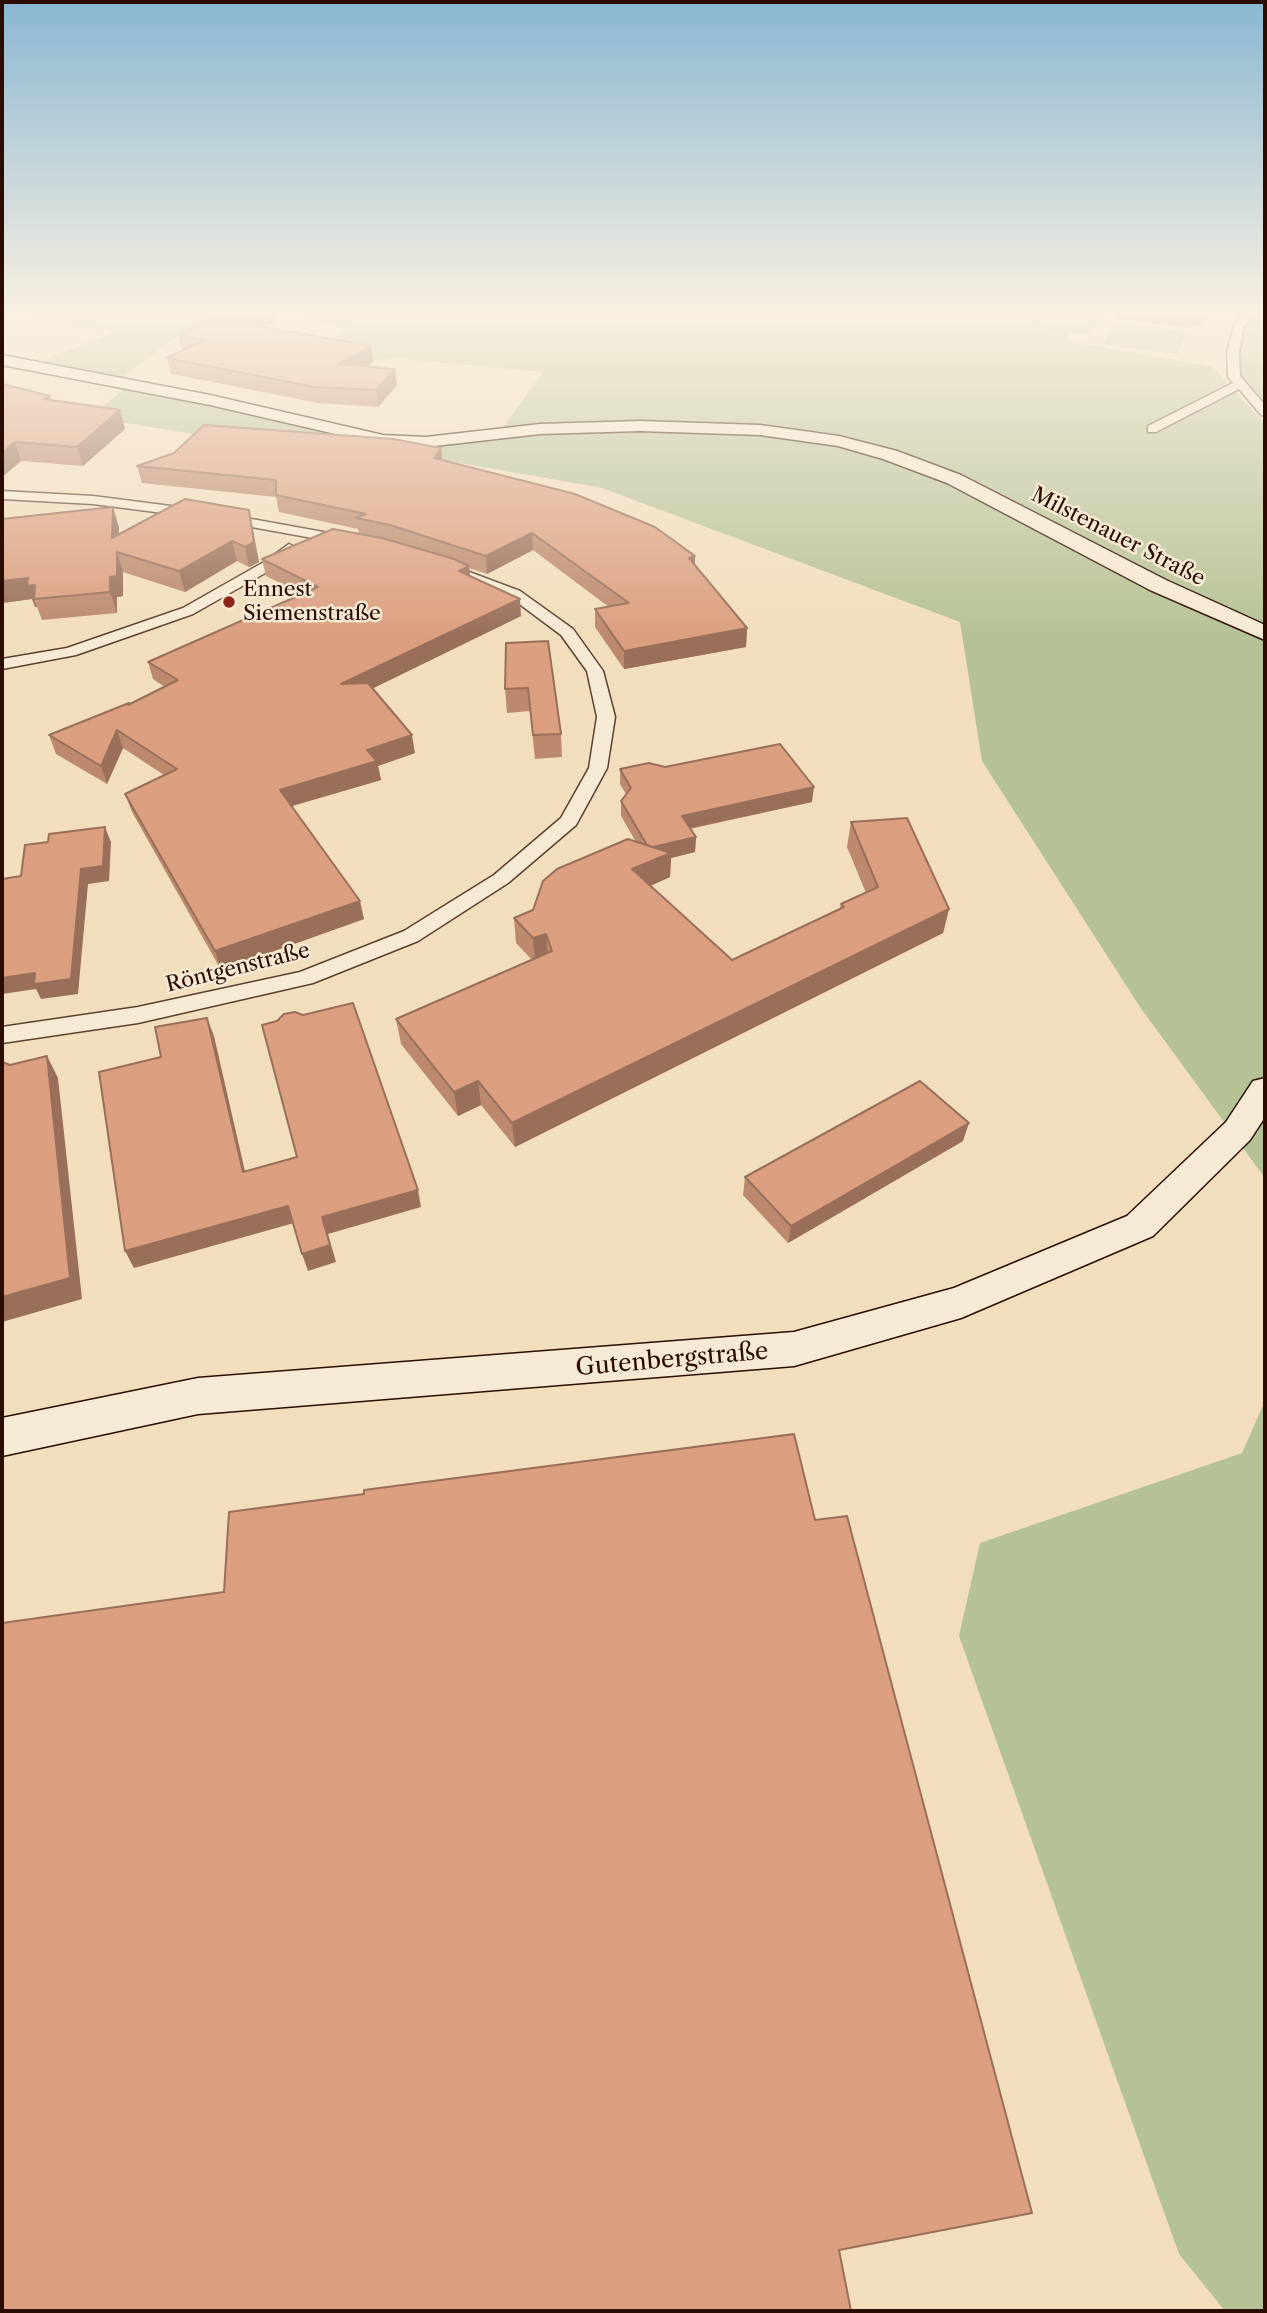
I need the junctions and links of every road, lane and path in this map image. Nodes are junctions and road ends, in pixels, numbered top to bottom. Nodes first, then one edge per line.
1 (294, 420) edge
2 (1170, 420) edge
3 (1152, 429) dead end
4 (2, 495) edge
5 (308, 532) junction
6 (374, 545) edge
7 (424, 560) edge
8 (1265, 633) edge
9 (2, 664) edge
10 (2, 1035) edge
11 (1265, 1090) edge
12 (2, 1437) edge

1 - 8 street, Milstenauer Straße
2 - 3 street
4 - 5 street
5 - 6 street
5 - 9 street
7 - 10 street, Röntgenstraße
11 - 12 street, Gutenbergstraße

